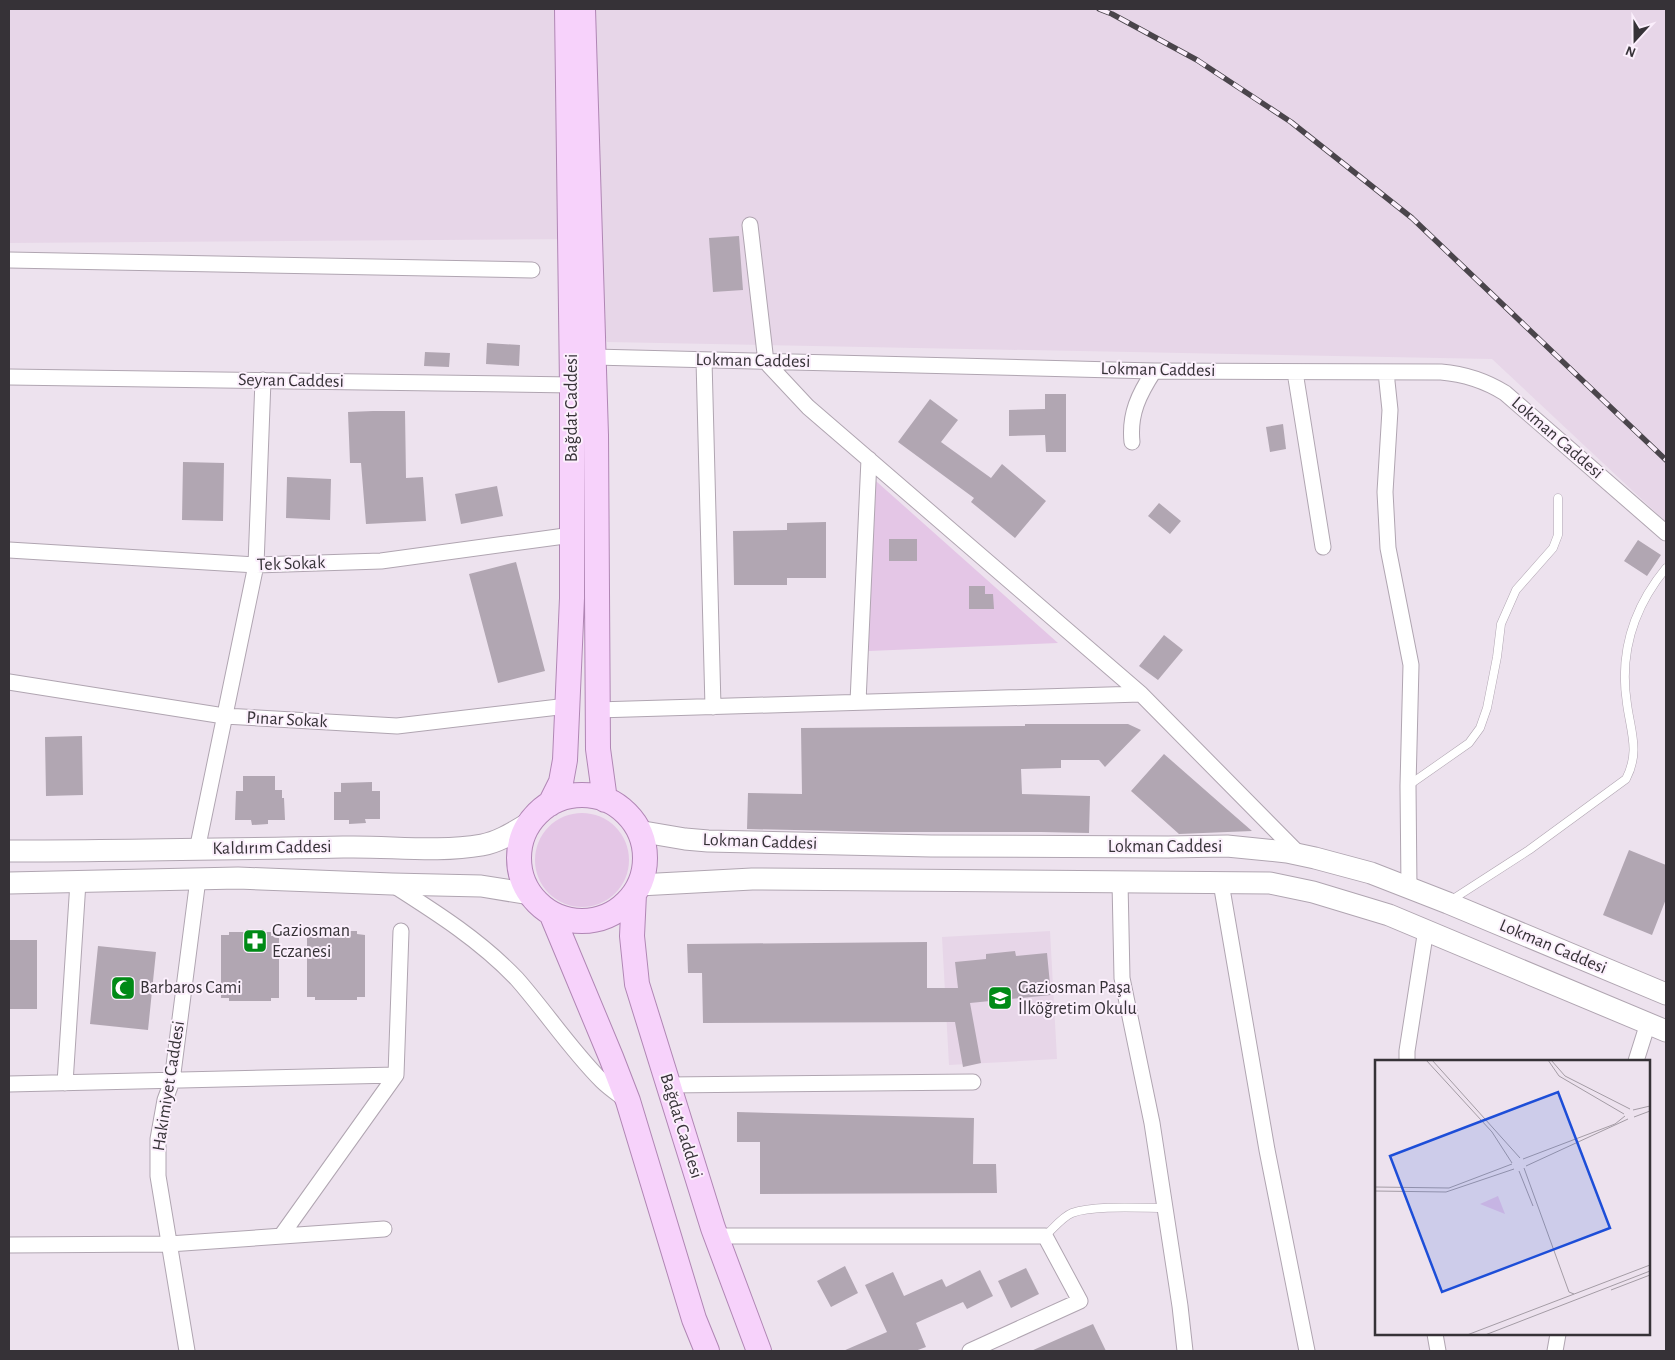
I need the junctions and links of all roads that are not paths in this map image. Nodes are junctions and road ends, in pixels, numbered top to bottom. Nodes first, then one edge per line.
1 (567, 9) edge
2 (584, 9) edge
3 (750, 225) dead end
4 (9, 260) edge
5 (532, 270) dead end
6 (594, 357) junction
7 (704, 360) junction
8 (766, 362) junction
9 (1154, 371) junction
10 (1294, 372) junction
11 (1386, 372) junction
12 (9, 377) edge
13 (263, 380) junction
14 (572, 385) junction
15 (1132, 442) dead end
16 (869, 459) junction
17 (1558, 498) dead end
18 (1666, 533) edge
19 (572, 535) junction
20 (1323, 547) dead end
21 (9, 550) edge
22 (256, 565) junction
23 (1666, 568) edge
24 (9, 682) edge
25 (1141, 694) junction
26 (858, 702) junction
27 (567, 706) junction
28 (713, 707) junction
29 (597, 710) junction
30 (224, 716) junction
31 (1408, 786) junction
32 (604, 800) junction
33 (550, 804) junction
34 (530, 823) junction
35 (638, 831) junction
36 (196, 850) junction
37 (9, 851) edge
38 (1300, 854) junction
39 (198, 879) junction
40 (78, 882) junction
41 (1120, 882) junction
42 (1221, 882) junction
43 (9, 883) edge
44 (392, 884) junction
45 (1409, 888) junction
46 (637, 889) junction
47 (530, 894) junction
48 (1448, 903) junction
49 (551, 913) junction
50 (1426, 929) junction
51 (401, 931) dead end
52 (1666, 994) edge
53 (1657, 1027) edge
54 (1407, 1060) edge
55 (1637, 1060) edge
56 (396, 1075) junction
57 (172, 1081) junction
58 (973, 1082) dead end
59 (65, 1083) junction
60 (9, 1084) edge
61 (668, 1085) junction
62 (628, 1101) junction
63 (1165, 1208) junction
64 (384, 1229) dead end
65 (281, 1236) junction
66 (716, 1236) junction
67 (1045, 1236) junction
68 (169, 1244) junction
69 (9, 1245) edge
70 (1435, 1335) edge
71 (1558, 1335) edge
72 (187, 1351) edge
73 (707, 1351) edge
74 (759, 1351) edge
75 (970, 1351) edge
76 (1186, 1351) edge
77 (1307, 1351) edge
78 (1438, 1351) edge
79 (1555, 1351) edge

1 - 14 main road, Bağdat Caddesi
2 - 6 main road, Bağdat Caddesi
3 - 8 street
4 - 5 street
6 - 7 street, Lokman Caddesi
6 - 29 main road, Bağdat Caddesi
7 - 8 street, Lokman Caddesi
7 - 28 street
8 - 9 street, Lokman Caddesi
8 - 16 street
9 - 10 street, Lokman Caddesi
9 - 15 street
10 - 11 street, Lokman Caddesi
10 - 20 street
11 - 18 street, Lokman Caddesi
11 - 31 street
12 - 13 street, Seyran Caddesi
13 - 14 street, Seyran Caddesi
13 - 22 street
14 - 19 main road, Bağdat Caddesi
16 - 25 street
16 - 26 street
17 - 31 lane
19 - 22 street, Tek Sokak
19 - 27 main road, Bağdat Caddesi
21 - 22 street, Tek Sokak
22 - 30 street
23 - 48 lane
24 - 30 street, Pınar Sokak
25 - 26 street
25 - 38 street
26 - 28 street
27 - 30 street, Pınar Sokak
27 - 33 main road, Bağdat Caddesi
28 - 29 street
29 - 32 main road, Bağdat Caddesi
30 - 36 street
31 - 45 street
32 - 33 main road
32 - 35 main road
33 - 34 main road
34 - 36 street, Kaldırım Caddesi
34 - 47 main road
35 - 38 street, Lokman Caddesi
35 - 46 main road
36 - 37 street, Kaldırım Caddesi
38 - 45 street, Lokman Caddesi
39 - 40 street, Kaldırım Caddesi
39 - 44 street, Kaldırım Caddesi
39 - 57 street, Hakimiyet Caddesi
40 - 43 street, Kaldırım Caddesi
40 - 59 street
41 - 42 street, Lokman Caddesi
41 - 46 street, Lokman Caddesi
41 - 63 street
42 - 50 street, Lokman Caddesi
42 - 77 street
44 - 47 street, Kaldırım Caddesi
44 - 62 street
45 - 48 street, Lokman Caddesi
46 - 49 main road
46 - 61 main road, Bağdat Caddesi
47 - 49 main road
48 - 52 street, Lokman Caddesi
49 - 62 main road
50 - 53 street, Lokman Caddesi
50 - 54 street
51 - 56 street
53 - 55 street
56 - 57 street
56 - 65 street
57 - 59 street
57 - 68 street, Hakimiyet Caddesi
58 - 61 street
59 - 60 street
61 - 66 main road, Bağdat Caddesi
62 - 73 main road
63 - 67 lane
63 - 76 street
64 - 65 street
65 - 68 street
66 - 67 street
66 - 74 main road, Bağdat Caddesi
67 - 75 street
68 - 69 street
68 - 72 street, Hakimiyet Caddesi
70 - 78 street
71 - 79 street

